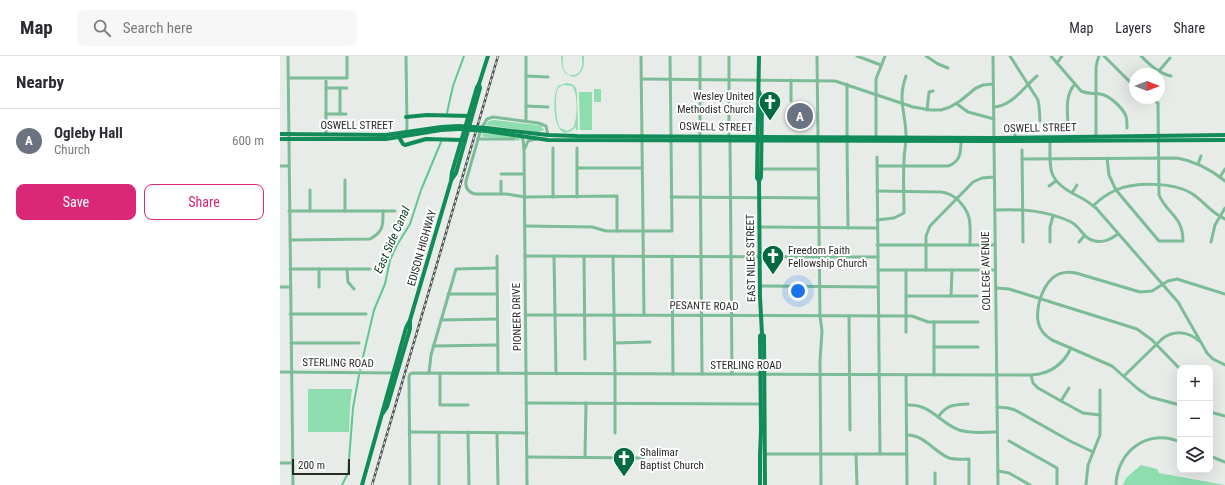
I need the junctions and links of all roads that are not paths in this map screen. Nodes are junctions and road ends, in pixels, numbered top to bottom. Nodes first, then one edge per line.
1 (288, 56) edge
2 (347, 56) edge
3 (406, 56) edge
4 (488, 56) edge
5 (526, 56) edge
6 (641, 56) edge
7 (670, 56) edge
8 (700, 56) edge
9 (729, 56) edge
10 (759, 56) edge
11 (817, 56) edge
12 (856, 56) edge
13 (885, 56) edge
14 (926, 56) edge
15 (993, 56) edge
16 (1010, 56) edge
17 (1051, 56) edge
18 (1062, 56) edge
19 (1100, 56) edge
20 (1104, 56) edge
21 (1141, 56) edge
22 (1170, 58) dead end
23 (1057, 63) junction
24 (881, 65) junction
25 (948, 68) dead end
26 (1154, 68) edge
27 (1161, 68) edge
28 (1165, 74) edge
29 (526, 76) junction
30 (548, 76) dead end
31 (906, 76) dead end
32 (1037, 76) dead end
33 (1171, 76) dead end
34 (288, 78) junction
35 (641, 79) junction
36 (671, 79) junction
37 (326, 80) dead end
38 (700, 80) junction
39 (729, 80) junction
40 (759, 80) junction
41 (791, 80) junction
42 (817, 80) junction
43 (1129, 81) edge
44 (847, 84) junction
45 (993, 84) junction
46 (1028, 84) junction
47 (1075, 84) junction
48 (326, 88) junction
49 (340, 88) junction
50 (347, 88) dead end
51 (876, 94) junction
52 (1096, 94) junction
53 (928, 100) dead end
54 (791, 101) dead end
55 (901, 103) junction
56 (957, 104) junction
57 (1158, 104) edge
58 (526, 106) junction
59 (548, 107) dead end
60 (994, 107) junction
61 (927, 110) junction
62 (326, 114) junction
63 (340, 114) junction
64 (346, 114) dead end
65 (471, 116) junction
66 (406, 117) junction
67 (994, 119) junction
68 (526, 121) junction
69 (1040, 121) dead end
70 (1015, 125) dead end
71 (459, 128) junction
72 (1068, 128) dead end
73 (1127, 128) dead end
74 (487, 130) junction
75 (406, 133) junction
76 (280, 134) edge
77 (326, 134) junction
78 (355, 135) junction
79 (519, 135) junction
80 (548, 135) junction
81 (1225, 135) edge
82 (289, 137) junction
83 (399, 137) junction
84 (876, 137) junction
85 (1096, 137) junction
86 (537, 138) junction
87 (641, 138) junction
88 (671, 138) junction
89 (700, 138) junction
90 (729, 138) junction
91 (1015, 138) junction
92 (1158, 138) junction
93 (280, 139) edge
94 (336, 139) junction
95 (478, 139) junction
96 (514, 139) dead end
97 (760, 139) junction
98 (818, 139) junction
99 (847, 139) junction
100 (906, 139) junction
101 (1074, 139) junction
102 (464, 140) junction
103 (994, 140) junction
104 (1225, 140) edge
105 (961, 141) junction
106 (1050, 141) junction
107 (553, 148) dead end
108 (577, 148) dead end
109 (524, 150) junction
110 (1022, 150) dead end
111 (1201, 156) dead end
112 (877, 157) dead end
113 (1050, 158) junction
114 (1107, 158) junction
115 (1158, 158) junction
116 (1022, 159) junction
117 (1198, 164) junction
118 (280, 166) edge
119 (289, 166) junction
120 (877, 166) junction
121 (904, 167) junction
122 (577, 168) junction
123 (642, 168) junction
124 (1225, 168) edge
125 (761, 170) junction
126 (818, 170) junction
127 (501, 174) dead end
128 (524, 174) junction
129 (994, 177) junction
130 (1220, 177) junction
131 (345, 180) dead end
132 (501, 181) dead end
133 (759, 181) junction
134 (1056, 181) junction
135 (1225, 181) edge
136 (1077, 185) dead end
137 (1158, 185) junction
138 (1049, 186) dead end
139 (310, 190) dead end
140 (1116, 190) junction
141 (877, 191) junction
142 (904, 192) junction
143 (1072, 193) junction
144 (501, 194) junction
145 (524, 197) junction
146 (553, 197) junction
147 (578, 197) junction
148 (671, 198) junction
149 (701, 198) junction
150 (730, 198) junction
151 (759, 198) junction
152 (818, 198) junction
153 (956, 199) junction
154 (1093, 206) junction
155 (1225, 208) edge
156 (1023, 209) junction
157 (995, 210) junction
158 (289, 211) junction
159 (310, 211) junction
160 (345, 211) junction
161 (383, 211) junction
162 (395, 211) dead end
163 (1053, 216) junction
164 (1219, 216) junction
165 (1225, 219) edge
166 (877, 220) junction
167 (525, 226) junction
168 (759, 227) junction
169 (819, 228) junction
170 (848, 228) junction
171 (877, 228) junction
172 (617, 231) junction
173 (642, 231) junction
174 (1118, 234) junction
175 (1084, 236) junction
176 (290, 240) junction
177 (1023, 242) dead end
178 (1050, 242) dead end
179 (1079, 242) dead end
180 (1211, 242) dead end
181 (878, 245) junction
182 (926, 245) junction
183 (970, 245) junction
184 (995, 245) junction
185 (497, 256) dead end
186 (525, 256) junction
187 (554, 256) junction
188 (584, 256) junction
189 (613, 256) junction
190 (643, 256) junction
191 (672, 256) junction
192 (701, 256) junction
193 (730, 257) junction
194 (759, 257) junction
195 (819, 257) junction
196 (878, 257) junction
197 (497, 268) junction
198 (290, 269) junction
199 (319, 269) junction
200 (347, 269) junction
201 (370, 269) dead end
202 (878, 270) junction
203 (906, 270) junction
204 (926, 270) junction
205 (952, 270) junction
206 (995, 270) junction
207 (1163, 285) junction
208 (760, 286) junction
209 (819, 286) junction
210 (280, 287) edge
211 (290, 287) junction
212 (319, 287) dead end
213 (878, 287) junction
214 (996, 288) junction
215 (354, 289) dead end
216 (448, 294) junction
217 (497, 294) junction
218 (1225, 294) edge
219 (906, 296) junction
220 (952, 296) junction
221 (977, 296) dead end
222 (1041, 299) junction
223 (290, 314) junction
224 (366, 314) dead end
225 (614, 314) junction
226 (644, 314) junction
227 (526, 315) junction
228 (555, 315) junction
229 (584, 315) junction
230 (672, 315) junction
231 (702, 316) junction
232 (731, 316) junction
233 (762, 316) junction
234 (820, 316) junction
235 (849, 316) junction
236 (878, 316) junction
237 (906, 316) junction
238 (497, 319) junction
239 (441, 320) junction
240 (934, 322) junction
241 (978, 322) dead end
242 (906, 332) dead end
243 (650, 342) dead end
244 (291, 343) junction
245 (359, 343) dead end
246 (615, 343) junction
247 (1156, 344) junction
248 (497, 345) junction
249 (433, 346) junction
250 (934, 346) junction
251 (1202, 346) junction
252 (978, 347) dead end
253 (1071, 348) junction
254 (585, 359) dead end
255 (1225, 365) edge
256 (1177, 366) edge
257 (280, 372) edge
258 (292, 372) junction
259 (395, 373) junction
260 (429, 373) junction
261 (440, 373) junction
262 (498, 373) junction
263 (526, 374) junction
264 (556, 374) junction
265 (615, 374) junction
266 (673, 374) junction
267 (702, 374) junction
268 (732, 374) junction
269 (762, 374) junction
270 (820, 375) junction
271 (850, 375) junction
272 (879, 375) junction
273 (906, 375) junction
274 (934, 375) junction
275 (1031, 375) junction
276 (997, 376) junction
277 (1124, 376) junction
278 (1069, 388) dead end
279 (1100, 390) dead end
280 (1061, 402) junction
281 (526, 403) junction
282 (586, 403) junction
283 (615, 404) junction
284 (761, 404) junction
285 (968, 404) dead end
286 (1177, 404) edge
287 (468, 405) dead end
288 (906, 405) junction
289 (997, 407) junction
290 (1213, 413) edge
291 (1100, 415) junction
292 (1225, 416) edge
293 (938, 417) junction
294 (764, 422) junction
295 (850, 430) dead end
296 (409, 432) junction
297 (439, 432) junction
298 (468, 432) junction
299 (997, 432) junction
300 (497, 433) junction
301 (527, 433) junction
302 (615, 433) dead end
303 (761, 433) junction
304 (907, 435) junction
305 (1009, 441) dead end
306 (1177, 441) edge
307 (1093, 452) junction
308 (764, 454) junction
309 (821, 454) junction
310 (856, 454) junction
311 (880, 454) junction
312 (907, 454) junction
313 (527, 457) junction
314 (585, 457) junction
315 (1213, 457) edge
316 (643, 458) dead end
317 (1225, 462) edge
318 (280, 463) edge
319 (292, 463) junction
320 (998, 471) junction
321 (935, 473) dead end
322 (292, 485) edge
323 (362, 485) edge
324 (410, 485) edge
325 (440, 485) edge
326 (469, 485) edge
327 (498, 485) edge
328 (527, 485) edge
329 (760, 485) edge
330 (765, 485) edge
331 (821, 485) edge
332 (857, 485) edge
333 (907, 485) edge
334 (935, 485) edge
335 (969, 485) edge
336 (998, 485) edge
337 (1030, 485) edge
338 (1057, 485) edge
339 (1086, 485) edge
340 (1116, 485) edge

1 - 34 street
2 - 34 street
3 - 66 street
4 - 65 main road, EDISON HIGHWAY
5 - 29 street
6 - 35 street
7 - 36 street
8 - 38 street
9 - 39 street
10 - 40 main road, EAST NILES STREET
11 - 42 street
12 - 24 street
13 - 24 street
14 - 25 street
15 - 45 street, COLLEGE AVENUE
16 - 46 street
17 - 23 street
18 - 23 street
19 - 52 street
20 - 43 street
21 - 26 street
22 - 27 street
23 - 47 street
24 - 51 street
28 - 33 street
29 - 30 street
29 - 58 street
31 - 55 street
32 - 46 street
34 - 82 street
35 - 36 street
35 - 87 street
36 - 38 street
36 - 88 street
37 - 48 street
38 - 39 street
38 - 89 street
39 - 40 street
39 - 90 street
40 - 41 street
40 - 97 main road, EAST NILES STREET
41 - 42 street
41 - 54 street
42 - 44 street
42 - 98 street
44 - 51 street
44 - 99 street
45 - 56 street
45 - 60 street, COLLEGE AVENUE
46 - 60 street
46 - 69 street
47 - 52 street
47 - 72 street
48 - 49 street
48 - 62 street
49 - 50 street
49 - 63 street
51 - 55 street
51 - 84 street
52 - 73 street
52 - 85 street
53 - 61 street
55 - 61 street
55 - 100 street
56 - 61 street
56 - 67 street
57 - 92 street
58 - 59 street
58 - 68 street
60 - 67 street, COLLEGE AVENUE
62 - 63 street
62 - 77 street
63 - 64 street
65 - 66 main road
65 - 102 main road, EDISON HIGHWAY
66 - 75 street
67 - 103 street, COLLEGE AVENUE
68 - 80 street
68 - 95 street
70 - 91 street
71 - 74 main road, OSWELL STREET, bridge
71 - 75 main road, OSWELL STREET
71 - 83 main road, OSWELL STREET
74 - 79 main road, OSWELL STREET
74 - 80 main road, OSWELL STREET
75 - 78 main road, OSWELL STREET
76 - 82 main road, OSWELL STREET
77 - 78 main road, OSWELL STREET
77 - 82 main road, OSWELL STREET
78 - 94 main road
79 - 86 main road, OSWELL STREET
79 - 109 street, PIONEER DRIVE
80 - 87 main road, OSWELL STREET
81 - 92 main road, OSWELL STREET
82 - 93 main road, OSWELL STREET
82 - 94 main road, OSWELL STREET
82 - 119 street
83 - 94 main road, OSWELL STREET
83 - 102 main road, OSWELL STREET
84 - 99 main road, OSWELL STREET
84 - 100 main road, OSWELL STREET
85 - 92 main road, OSWELL STREET
85 - 101 main road, OSWELL STREET
86 - 87 main road, OSWELL STREET
86 - 109 street
87 - 88 main road, OSWELL STREET
87 - 123 street
88 - 89 main road, OSWELL STREET
88 - 148 street
89 - 90 main road, OSWELL STREET
89 - 149 street
90 - 97 main road, OSWELL STREET
90 - 150 street
91 - 101 main road, OSWELL STREET
91 - 103 main road, OSWELL STREET
92 - 101 main road, OSWELL STREET
92 - 104 main road, OSWELL STREET
92 - 115 street
95 - 96 street
95 - 144 street
97 - 98 main road, OSWELL STREET
97 - 98 main road, OSWELL STREET
97 - 125 main road, EAST NILES STREET
97 - 133 main road, EAST NILES STREET
98 - 99 main road, OSWELL STREET
98 - 99 main road, OSWELL STREET
98 - 126 street
99 - 100 main road, OSWELL STREET
99 - 170 street
100 - 103 main road, OSWELL STREET
100 - 105 main road, OSWELL STREET
100 - 121 street
101 - 106 main road, OSWELL STREET
102 - 259 main road, EDISON HIGHWAY
103 - 105 main road, OSWELL STREET
103 - 106 main road, OSWELL STREET
103 - 129 street, COLLEGE AVENUE
105 - 121 street
106 - 113 street
107 - 146 street
108 - 122 street
109 - 128 street, PIONEER DRIVE
110 - 116 street
111 - 117 street
112 - 120 street
113 - 114 street
113 - 116 street
113 - 134 street
114 - 115 street
114 - 140 street
115 - 117 street
115 - 137 street
116 - 156 street
117 - 130 street
118 - 119 street
119 - 158 street
120 - 121 street
120 - 141 street
121 - 142 street
122 - 123 street
122 - 147 street
123 - 173 street
124 - 130 street
125 - 126 street
125 - 133 main road, EAST NILES STREET
126 - 152 street
127 - 128 street
128 - 145 street, PIONEER DRIVE
129 - 153 street
129 - 157 street, COLLEGE AVENUE
130 - 135 street
131 - 160 street
132 - 144 street
133 - 151 main road, EAST NILES STREET
134 - 138 street
134 - 143 street
136 - 143 street
137 - 140 street
137 - 140 street
137 - 164 street
139 - 159 street
140 - 154 street
141 - 142 street
141 - 166 street
142 - 153 street
142 - 166 street
143 - 154 street
144 - 145 street
145 - 146 street
145 - 167 street, PIONEER DRIVE
146 - 147 street
147 - 172 street
148 - 149 street
148 - 173 street
149 - 150 street
149 - 192 street
150 - 151 street
150 - 193 street
151 - 152 street
151 - 168 main road, EAST NILES STREET
152 - 169 street
153 - 182 street
153 - 183 street
154 - 174 street
155 - 164 street
156 - 157 street
156 - 163 street
156 - 177 street
157 - 184 street, COLLEGE AVENUE
158 - 159 street
158 - 176 street
159 - 160 street
160 - 161 street
161 - 162 street
161 - 176 street
163 - 175 street
163 - 178 street
164 - 165 street
164 - 180 street
166 - 171 street
167 - 172 street
167 - 186 street, PIONEER DRIVE
168 - 169 street
168 - 194 main road, EAST NILES STREET
169 - 170 street
169 - 195 street
170 - 171 street
171 - 181 street
172 - 173 street
173 - 190 street
174 - 175 street
174 - 207 street
175 - 179 street
176 - 198 street
181 - 182 street
181 - 196 street
182 - 183 street
182 - 204 street
183 - 184 street
184 - 206 street, COLLEGE AVENUE
185 - 197 street
186 - 187 street
186 - 227 street, PIONEER DRIVE
187 - 188 street
187 - 228 street
188 - 189 street
188 - 229 street
189 - 190 street
189 - 225 street
190 - 191 street
190 - 226 street
191 - 192 street
191 - 230 street
192 - 193 street
192 - 231 street
193 - 194 street
193 - 232 street
194 - 195 street
194 - 208 main road, EAST NILES STREET
195 - 196 street
195 - 209 street
196 - 202 street
197 - 216 street
197 - 217 street
198 - 199 street
198 - 211 street
199 - 200 street
199 - 212 street
200 - 201 street
200 - 215 street
202 - 203 street
202 - 213 street
203 - 204 street
203 - 219 street
204 - 205 street
205 - 206 street
205 - 220 street
206 - 214 street, COLLEGE AVENUE
207 - 218 street
207 - 222 street
207 - 251 street
208 - 209 street
208 - 233 main road, EAST NILES STREET
209 - 213 street
209 - 234 street
210 - 211 street
211 - 223 street
213 - 236 street
214 - 222 street
214 - 276 street, COLLEGE AVENUE
216 - 217 street
216 - 239 street
217 - 238 street
219 - 220 street
219 - 237 street
220 - 221 street
222 - 247 street
222 - 253 street
223 - 224 street
223 - 244 street
225 - 226 street, PESANTE ROAD
225 - 229 street, PESANTE ROAD
225 - 246 street
226 - 230 street, PESANTE ROAD
227 - 228 street, PESANTE ROAD
227 - 263 street, PIONEER DRIVE
228 - 229 street, PESANTE ROAD
228 - 264 street
229 - 254 street
230 - 231 street, PESANTE ROAD
230 - 266 street
231 - 232 street, PESANTE ROAD
231 - 267 street
232 - 233 street, PESANTE ROAD
232 - 268 street
233 - 234 street, PESANTE ROAD
233 - 269 main road, EAST NILES STREET
234 - 235 street, PESANTE ROAD
234 - 270 street
235 - 236 street, PESANTE ROAD
235 - 271 street
236 - 237 street, PESANTE ROAD
236 - 272 street
237 - 240 street, PESANTE ROAD
237 - 242 street
238 - 239 street
238 - 248 street
239 - 249 street
240 - 241 street, PESANTE ROAD
240 - 250 street
243 - 246 street
244 - 245 street
244 - 258 street
246 - 265 street
247 - 251 street
247 - 256 street
247 - 277 street
248 - 249 street
248 - 262 street
249 - 260 street
250 - 252 street
250 - 274 street
251 - 255 street
253 - 275 street, STERLING ROAD
253 - 277 street
257 - 258 street, STERLING ROAD
258 - 259 street, STERLING ROAD
258 - 319 street
259 - 323 main road, EDISON HIGHWAY
260 - 261 street, STERLING ROAD
260 - 296 street, STERLING ROAD
261 - 262 street, STERLING ROAD
261 - 287 street
262 - 263 street, STERLING ROAD
263 - 264 street, STERLING ROAD
263 - 281 street, PIONEER DRIVE
264 - 265 street, STERLING ROAD
265 - 266 street, STERLING ROAD
265 - 283 street
266 - 267 street, STERLING ROAD
267 - 268 street, STERLING ROAD
268 - 269 street, STERLING ROAD
269 - 270 street, STERLING ROAD
269 - 284 main road, EAST NILES STREET
269 - 294 main road, EAST NILES STREET
270 - 271 street, STERLING ROAD
270 - 309 street
271 - 272 street, STERLING ROAD
271 - 295 street
272 - 273 street, STERLING ROAD
272 - 311 street
273 - 274 street, STERLING ROAD
273 - 288 street
274 - 276 street, STERLING ROAD
275 - 276 street, STERLING ROAD
275 - 280 street
276 - 289 street, COLLEGE AVENUE
277 - 286 street
278 - 280 street
279 - 291 street
280 - 291 street
281 - 282 street
281 - 301 street, PIONEER DRIVE
282 - 283 street
282 - 314 street
283 - 284 street
283 - 302 street
284 - 294 main road
284 - 303 main road, EAST NILES STREET
285 - 293 street
288 - 293 street
288 - 304 street
289 - 299 street, COLLEGE AVENUE
289 - 307 street
290 - 292 street
291 - 307 street
293 - 299 street
294 - 308 main road, EAST NILES STREET
296 - 297 street
296 - 324 street
297 - 298 street
297 - 325 street
298 - 300 street
298 - 326 street
299 - 320 street, COLLEGE AVENUE
300 - 301 street
300 - 327 street
301 - 313 street, PIONEER DRIVE
303 - 308 main road
303 - 329 main road, EAST NILES STREET
304 - 312 street
304 - 335 street
305 - 338 street
306 - 340 street
307 - 339 street
308 - 309 street
308 - 330 main road, EAST NILES STREET
309 - 310 street
309 - 331 street
310 - 311 street
310 - 332 street
311 - 312 street
312 - 333 street
313 - 314 street
313 - 328 street, PIONEER DRIVE
314 - 316 street
315 - 317 street
318 - 319 street
319 - 322 street
320 - 336 street, COLLEGE AVENUE
320 - 337 street
321 - 334 street

